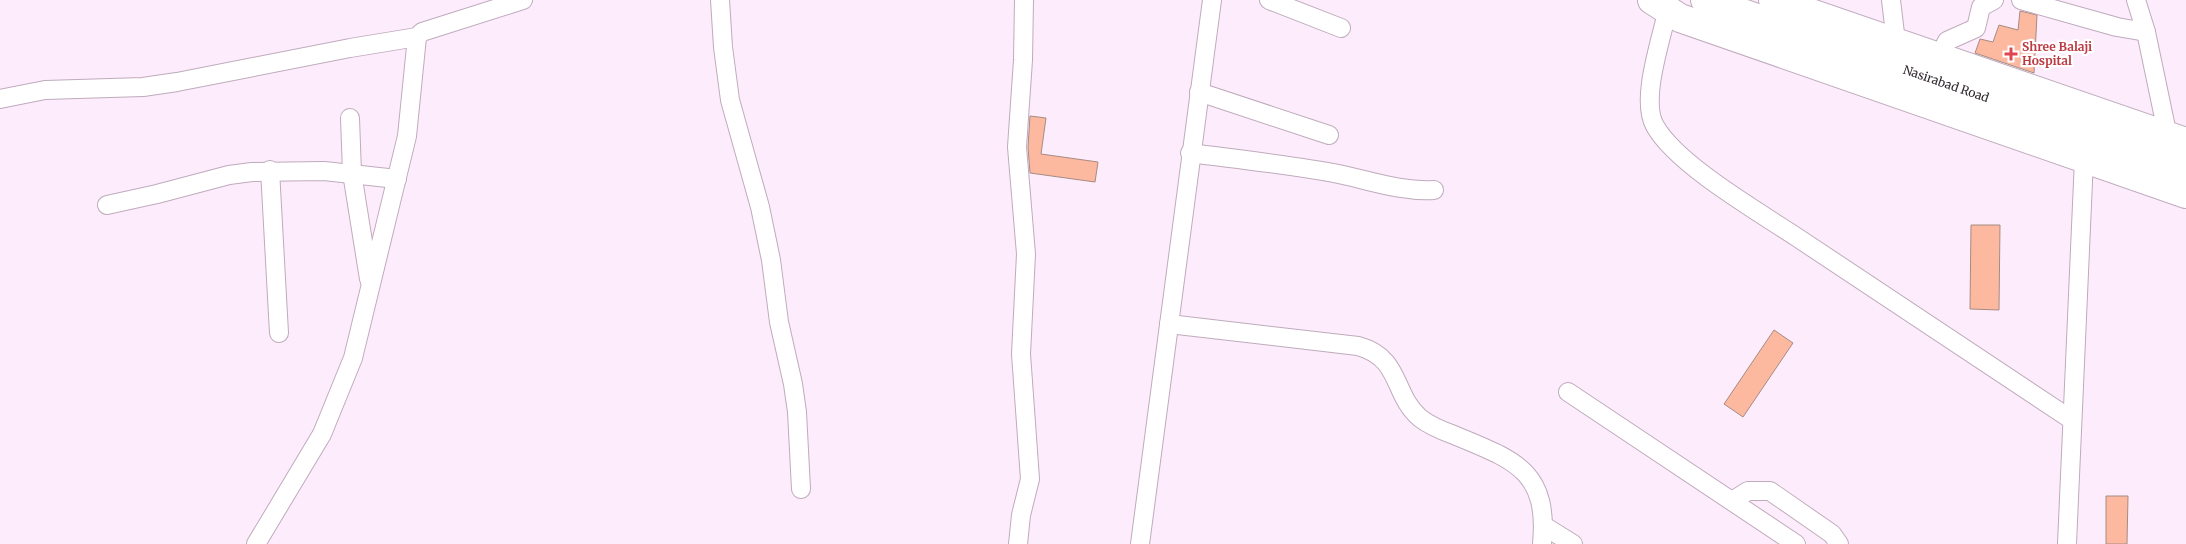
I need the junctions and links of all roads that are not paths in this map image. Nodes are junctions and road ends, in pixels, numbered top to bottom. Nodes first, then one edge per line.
1 (523, 0) edge
2 (720, 0) edge
3 (1024, 0) edge
4 (1212, 0) edge
5 (1269, 0) edge
6 (1705, 0) edge
7 (1773, 0) edge
8 (1891, 0) edge
9 (1994, 0) edge
10 (2021, 0) edge
11 (2136, 0) edge
12 (1660, 6) edge
13 (1340, 28) dead end
14 (2146, 32) junction
15 (417, 37) junction
16 (1896, 42) junction
17 (1939, 57) junction
18 (1199, 92) junction
19 (0, 99) edge
20 (350, 118) dead end
21 (1329, 135) dead end
22 (2177, 139) edge
23 (2087, 147) junction
24 (1190, 153) junction
25 (2186, 167) edge
26 (270, 170) junction
27 (352, 173) junction
28 (397, 179) junction
29 (1434, 190) dead end
30 (2186, 197) edge
31 (107, 205) dead end
32 (370, 287) junction
33 (1169, 324) junction
34 (279, 333) dead end
35 (1568, 392) dead end
36 (2072, 420) junction
37 (801, 489) dead end
38 (1732, 501) junction
39 (1544, 526) junction
40 (256, 544) edge
41 (1018, 544) edge
42 (1140, 544) edge
43 (1542, 544) edge
44 (1573, 544) edge
45 (1796, 544) edge
46 (1839, 544) edge
47 (2067, 544) edge

1 - 15 street
2 - 37 street
3 - 41 street
4 - 18 street
5 - 13 street
6 - 23 highway, Nasirabad Road
7 - 16 highway
8 - 16 street
9 - 17 street
10 - 14 street
11 - 14 street
12 - 23 highway
12 - 36 street
14 - 22 street
15 - 19 street
15 - 28 street
16 - 17 highway
17 - 22 highway
18 - 21 street
18 - 24 street
20 - 27 street
23 - 25 highway, Nasirabad Road
23 - 30 highway
23 - 36 street
24 - 29 street
24 - 33 street
26 - 27 street
26 - 31 street
26 - 34 street
27 - 28 street
27 - 32 street
28 - 32 street
32 - 40 street
33 - 39 street
33 - 42 street
35 - 38 street
36 - 47 street
38 - 45 street
38 - 46 street
39 - 43 street
39 - 44 street

